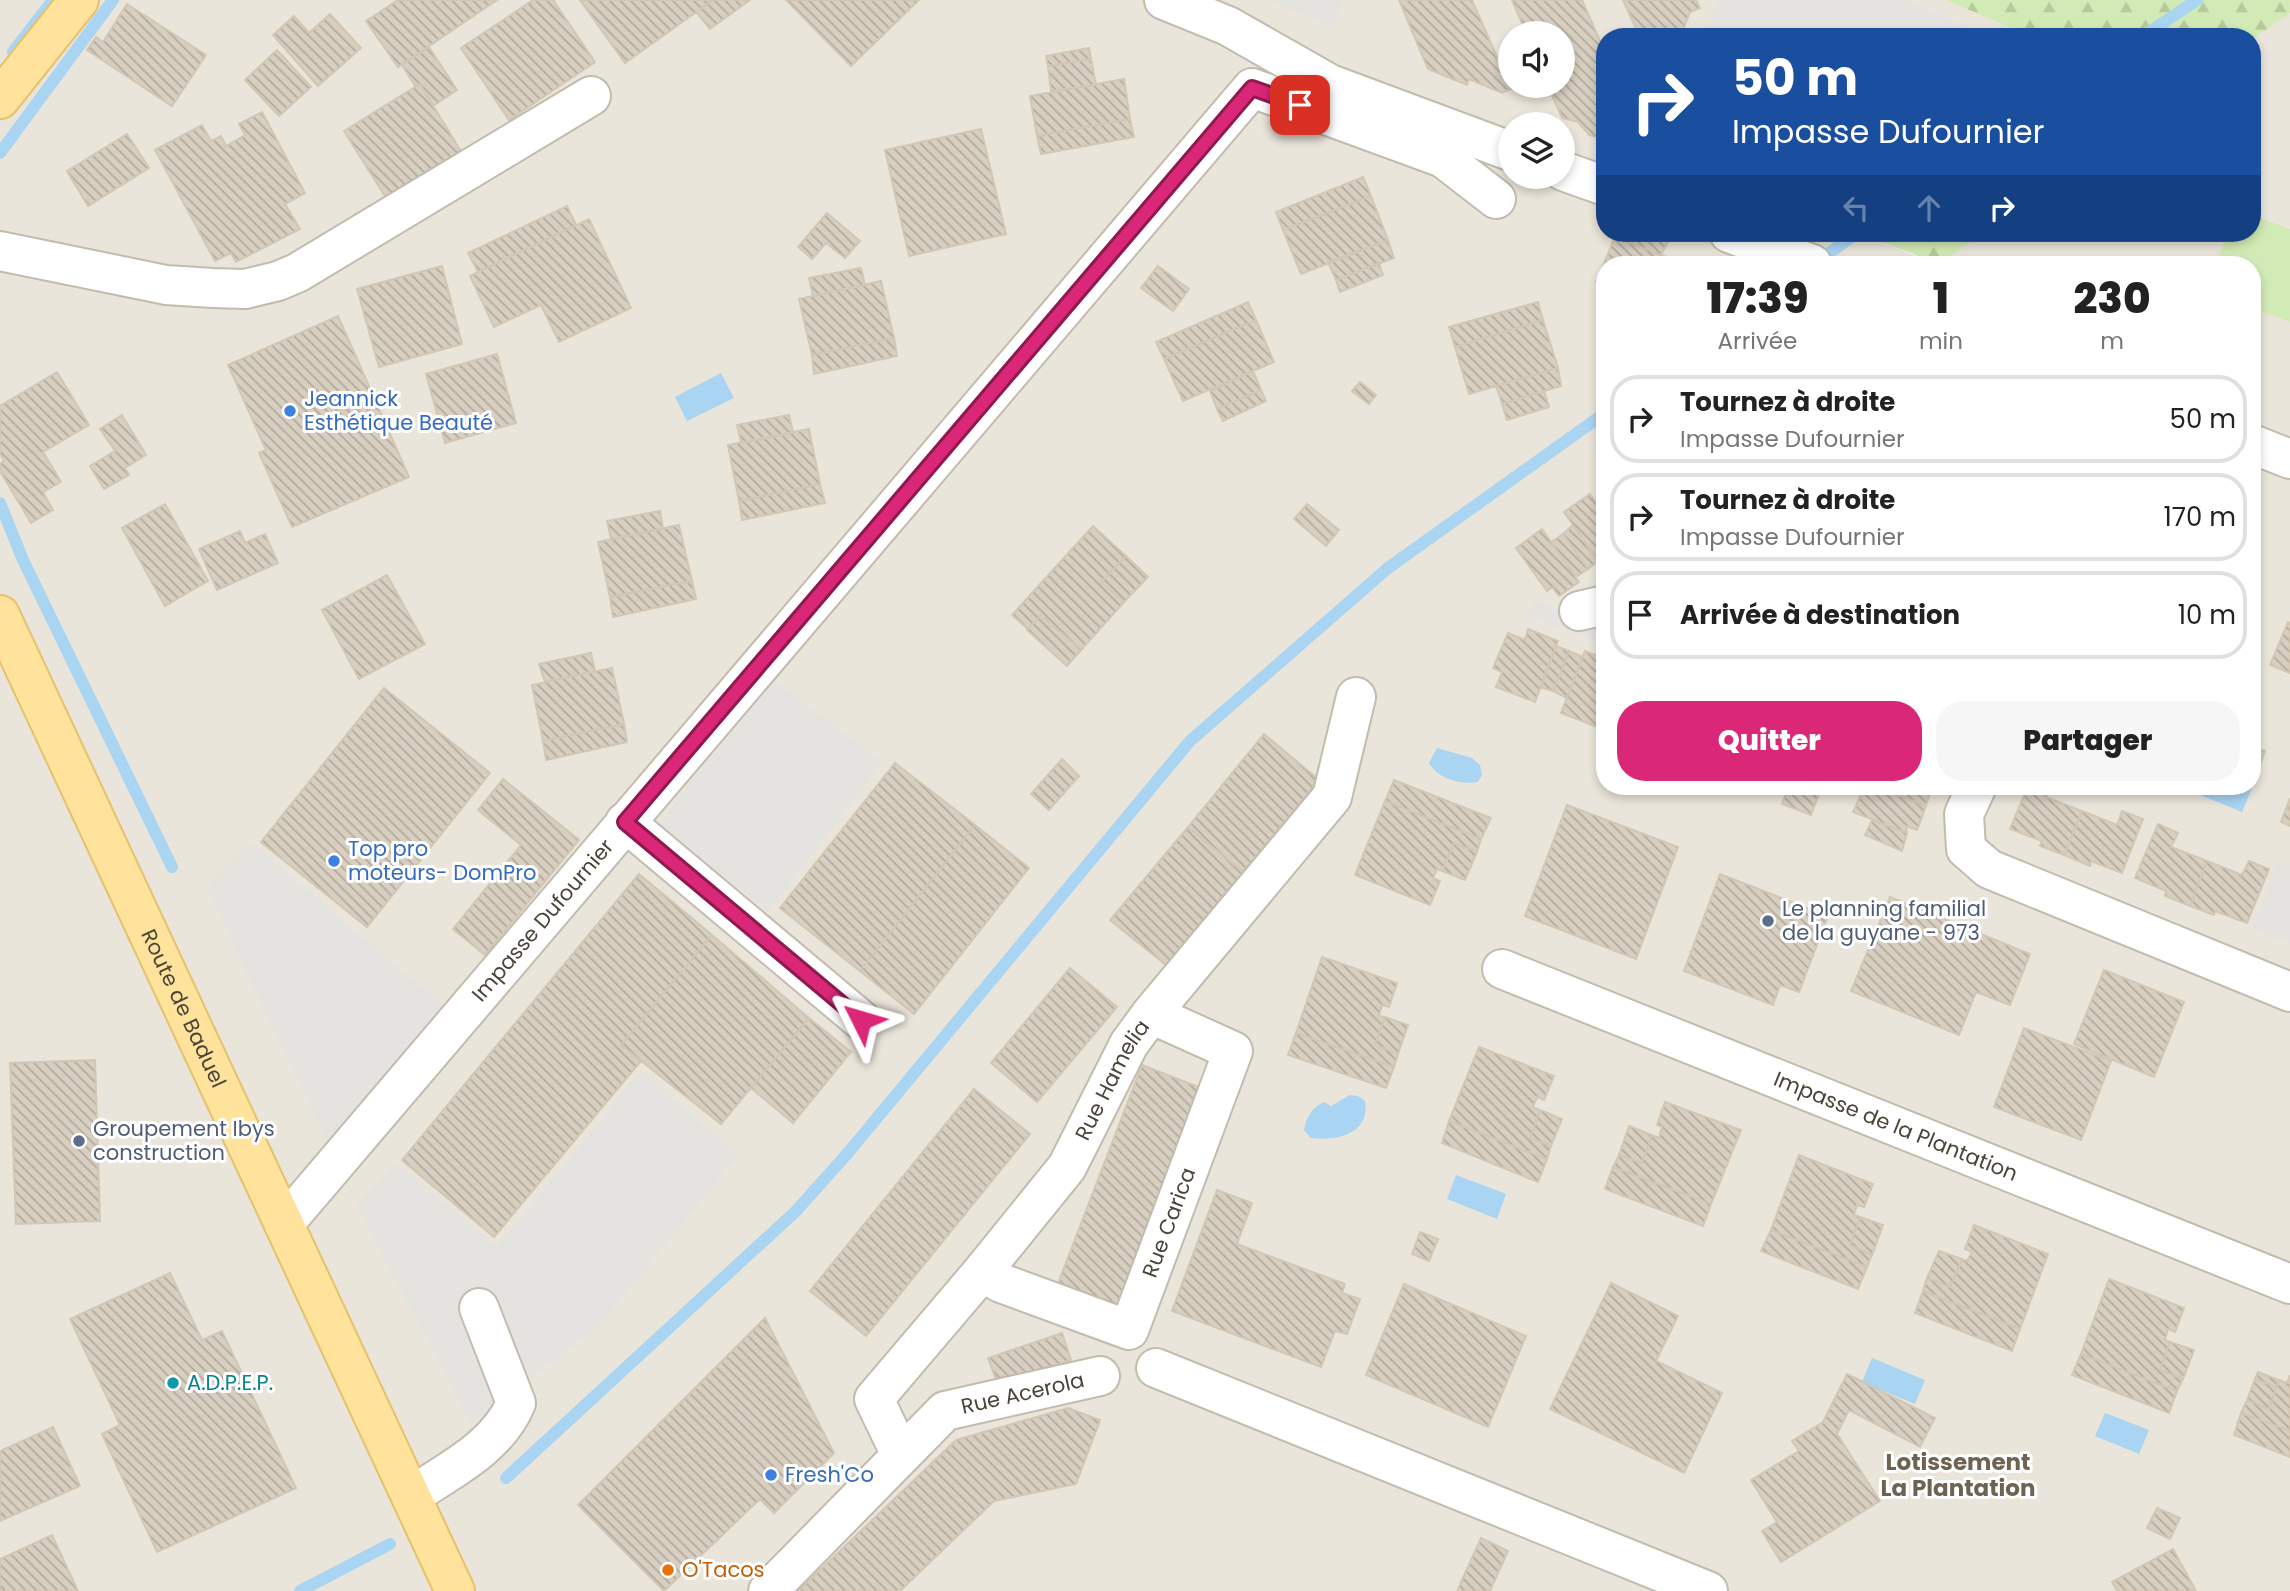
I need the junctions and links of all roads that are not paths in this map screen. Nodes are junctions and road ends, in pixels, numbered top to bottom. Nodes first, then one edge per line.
1 (79, 0) edge
2 (1164, 0) edge
3 (591, 96) dead end
4 (0, 99) edge
5 (1498, 147) edge
6 (1575, 176) edge
7 (1596, 184) edge
8 (1496, 199) dead end
9 (1753, 242) edge
10 (0, 251) edge
11 (1791, 256) edge
12 (2261, 448) edge
13 (2290, 459) edge
14 (0, 615) edge
15 (1356, 697) dead end
16 (1973, 795) edge
17 (625, 822) junction
18 (1502, 969) dead end
19 (2290, 992) edge
20 (1151, 1014) junction
21 (861, 1020) dead end
22 (284, 1224) junction
23 (982, 1272) junction
24 (2290, 1284) edge
25 (479, 1308) dead end
26 (1156, 1367) dead end
27 (1100, 1376) dead end
28 (901, 1455) junction
29 (411, 1496) junction
30 (455, 1591) edge
31 (768, 1591) edge
32 (1708, 1591) edge

1 - 4 main road
2 - 5 street
3 - 10 street
6 - 7 street
8 - 17 street, Impasse Dufournier
9 - 11 street
12 - 13 street
14 - 22 main road, Route de Baduel
15 - 20 street, Rue Hamelia
16 - 19 street
17 - 21 street
17 - 22 street, Impasse Dufournier
18 - 24 street, Impasse de la Plantation
20 - 23 street, Rue Hamelia
20 - 23 street, Rue Carica
22 - 29 main road, Route de Baduel
23 - 28 street, Rue Hamelia
25 - 29 street
26 - 32 street
27 - 28 street, Rue Acerola
28 - 31 street, Rue Acerola
29 - 30 main road, Route de Baduel

